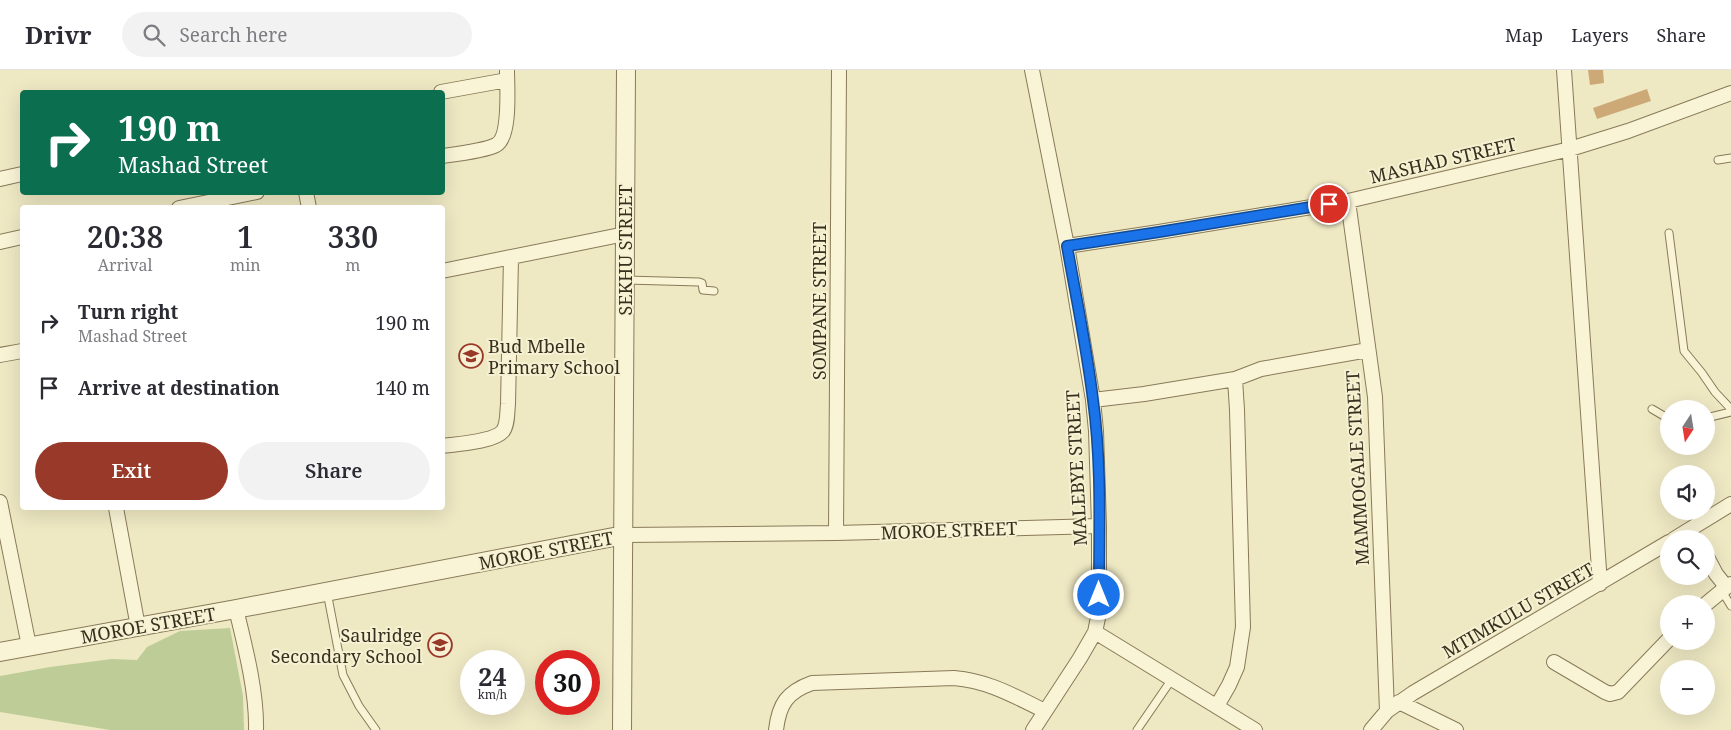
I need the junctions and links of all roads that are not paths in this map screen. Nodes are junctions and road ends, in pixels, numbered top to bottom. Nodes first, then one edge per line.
1 (626, 70) edge
2 (839, 70) edge
3 (1032, 70) edge
4 (1564, 70) edge
5 (507, 75) edge
6 (445, 91) edge
7 (1731, 94) edge
8 (1570, 149) junction
9 (445, 155) edge
10 (1731, 158) edge
11 (1718, 160) dead end
12 (20, 174) edge
13 (0, 179) edge
14 (242, 195) edge
15 (1348, 201) junction
16 (193, 205) edge
17 (1669, 233) dead end
18 (625, 234) junction
19 (20, 237) edge
20 (0, 242) edge
21 (1067, 246) junction
22 (511, 258) junction
23 (445, 270) edge
24 (625, 280) junction
25 (714, 291) dead end
26 (1368, 350) junction
27 (20, 351) edge
28 (0, 355) edge
29 (1235, 379) junction
30 (1093, 400) junction
31 (1652, 409) dead end
32 (1731, 411) edge
33 (1660, 414) edge
34 (1715, 415) edge
35 (445, 446) edge
36 (0, 502) edge
37 (1731, 504) edge
38 (116, 510) edge
39 (1099, 526) junction
40 (1699, 530) edge
41 (836, 533) junction
42 (624, 535) junction
43 (1660, 547) edge
44 (1715, 570) edge
45 (1600, 584) junction
46 (1727, 587) edge
47 (327, 592) junction
48 (1715, 597) edge
49 (1731, 606) edge
50 (236, 609) junction
51 (138, 627) junction
52 (1095, 632) junction
53 (29, 646) junction
54 (1660, 648) edge
55 (0, 652) edge
56 (1554, 662) dead end
57 (1172, 679) junction
58 (1399, 702) junction
59 (1217, 706) junction
60 (1045, 711) junction
61 (1387, 711) junction
62 (256, 730) edge
63 (376, 730) edge
64 (622, 730) edge
65 (776, 730) edge
66 (1033, 730) edge
67 (1137, 730) edge
68 (1255, 730) edge
69 (1371, 730) edge
70 (1456, 730) edge

1 - 18 street, SEKHU STREET
2 - 41 street, SOMPANE STREET
3 - 21 street, MALEBYE STREET
4 - 8 street
5 - 6 street
5 - 9 street
7 - 8 street, MASHAD STREET
8 - 15 street, MASHAD STREET
8 - 45 street
10 - 11 lane
12 - 13 street
14 - 16 street
15 - 21 street, MASHAD STREET
15 - 26 street, MAMMOGALE STREET
17 - 32 lane
18 - 22 street
18 - 24 street, SEKHU STREET
19 - 20 street
21 - 30 street, MALEBYE STREET
22 - 23 street
22 - 35 street
24 - 25 lane
24 - 42 street, SEKHU STREET
26 - 29 street
26 - 61 street, MAMMOGALE STREET
27 - 28 street
29 - 30 street
29 - 59 street
30 - 39 street, MALEBYE STREET
31 - 33 lane
32 - 34 lane
36 - 53 street
37 - 40 street
38 - 51 street
39 - 41 street, MOROE STREET
39 - 52 street, MALEBYE STREET
41 - 42 street, MOROE STREET
42 - 47 street, MOROE STREET
42 - 64 street, SEKHU STREET
43 - 45 street, MTIMKULU STREET
44 - 46 street
45 - 58 street, MTIMKULU STREET
46 - 48 street
46 - 49 lane
47 - 50 street, MOROE STREET
47 - 63 lane
50 - 51 street, MOROE STREET
50 - 62 street
51 - 53 street, MOROE STREET
52 - 57 street
52 - 60 street, MALEBYE STREET
53 - 55 street, MOROE STREET
54 - 56 street
57 - 59 street
57 - 67 lane
58 - 61 street, MTIMKULU STREET
58 - 70 street
59 - 68 street
60 - 65 street
60 - 66 street, MALEBYE STREET
61 - 69 street

